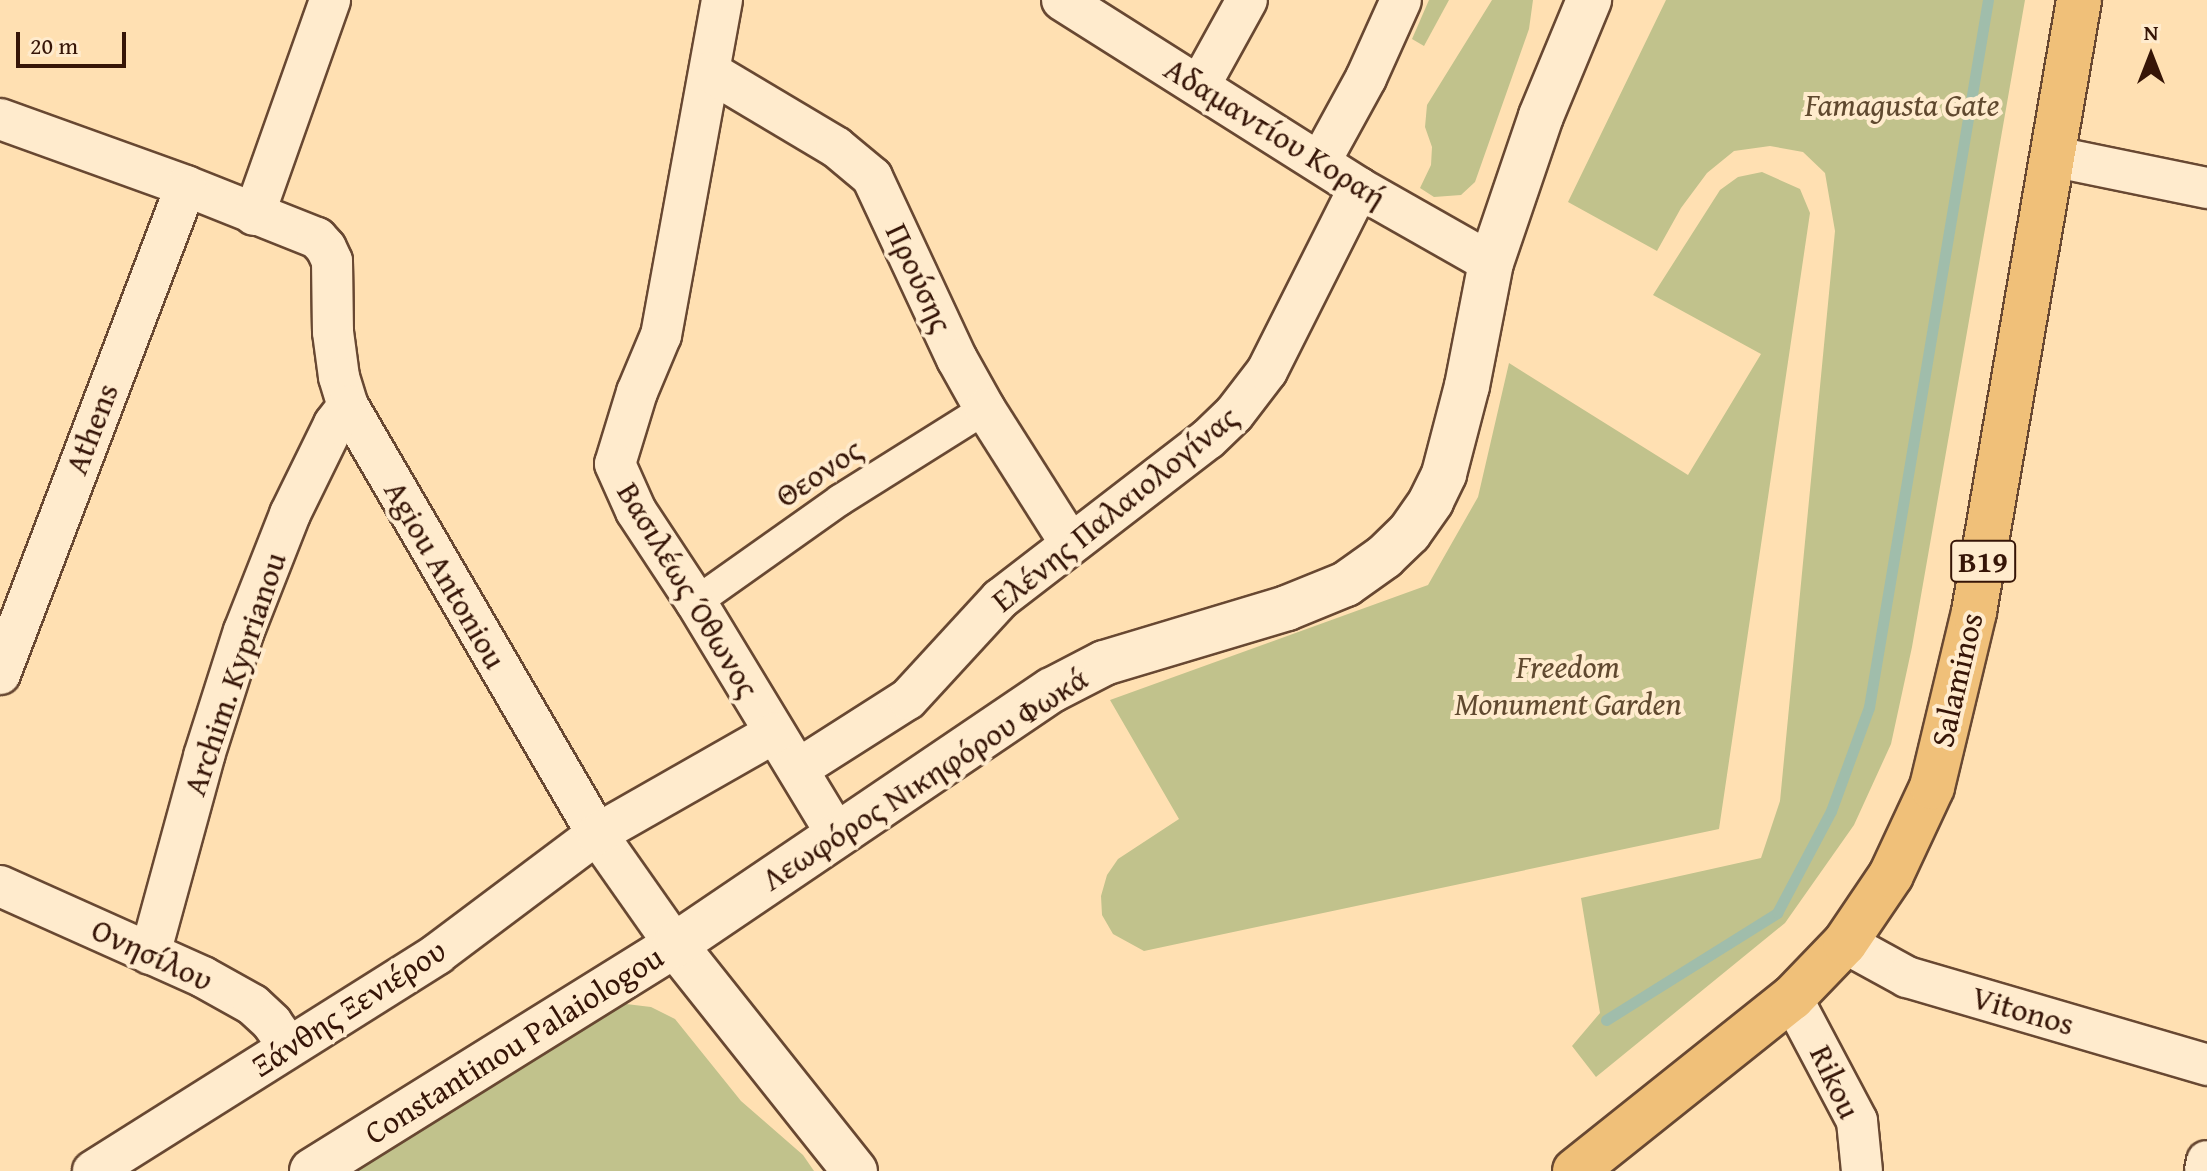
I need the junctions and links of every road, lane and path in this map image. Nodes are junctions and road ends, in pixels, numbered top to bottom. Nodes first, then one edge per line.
1 (330, 0) edge
2 (722, 0) edge
3 (1062, 0) edge
4 (1247, 0) edge
5 (1401, 0) edge
6 (1589, 0) edge
7 (2079, 0) edge
8 (710, 72) junction
9 (1200, 85) junction
10 (0, 119) edge
11 (2051, 156) junction
12 (1320, 162) junction
13 (186, 186) junction
14 (1359, 188) junction
15 (2207, 188) edge
16 (254, 215) junction
17 (1491, 263) junction
18 (348, 406) junction
19 (985, 409) junction
20 (1070, 543) junction
21 (696, 602) junction
22 (0, 674) edge
23 (774, 733) junction
24 (798, 769) junction
25 (597, 834) junction
26 (837, 835) junction
27 (0, 886) edge
28 (1845, 943) junction
29 (675, 945) junction
30 (150, 954) junction
31 (1792, 998) junction
32 (288, 1046) junction
33 (2207, 1065) edge
34 (2207, 1161) edge
35 (93, 1171) edge
36 (312, 1171) edge
37 (855, 1171) edge
38 (1575, 1171) edge
39 (1862, 1171) edge
40 (2205, 1171) edge

1 - 16 street
2 - 8 street, Βασιλέως Όθωνος
3 - 9 street, Αδαμαντίου Κοραή
4 - 9 street
5 - 12 street
6 - 17 street, Λεωφόρος Νικηφόρου Φωκά
7 - 11 main road, Salaminos / B19
8 - 19 street, Προύσης
8 - 21 street, Βασιλέως Όθωνος
9 - 12 street, Αδαμαντίου Κοραή
10 - 13 street
11 - 15 street
11 - 28 main road, Salaminos / B19
12 - 14 street, Αδαμαντίου Κοραή
13 - 16 street
13 - 22 street, Athens
14 - 17 street, Αδαμαντίου Κοραή
14 - 20 street, Ελένης Παλαιολογίνας
16 - 18 street, Agiou Antoniou
17 - 26 street, Λεωφόρος Νικηφόρου Φωκά
18 - 25 street, Agiou Antoniou
18 - 30 street, Archim. Kyprianou
19 - 20 street, Προύσης
19 - 21 street, Θεονος
20 - 24 street, Ελένης Παλαιολογίνας
21 - 23 street, Βασιλέως Όθωνος
23 - 24 street, Βασιλέως Όθωνος
23 - 25 street
24 - 26 street, Βασιλέως Όθωνος
25 - 29 street, Agiou Antoniou
25 - 32 street, Ξάνθης Ξενιέρου
26 - 29 street, Λεωφόρος Νικηφόρου Φωκά
27 - 30 street, Ονησίλου
28 - 31 main road, Salaminos / B19
28 - 33 street, Vitonos
29 - 36 street, Constantinou Palaiologou
29 - 37 street
30 - 32 street, Ονησίλου
31 - 38 main road, Salaminos / B19
31 - 39 street, Rikou
32 - 35 street, Ξάνθης Ξενιέρου
34 - 40 street

